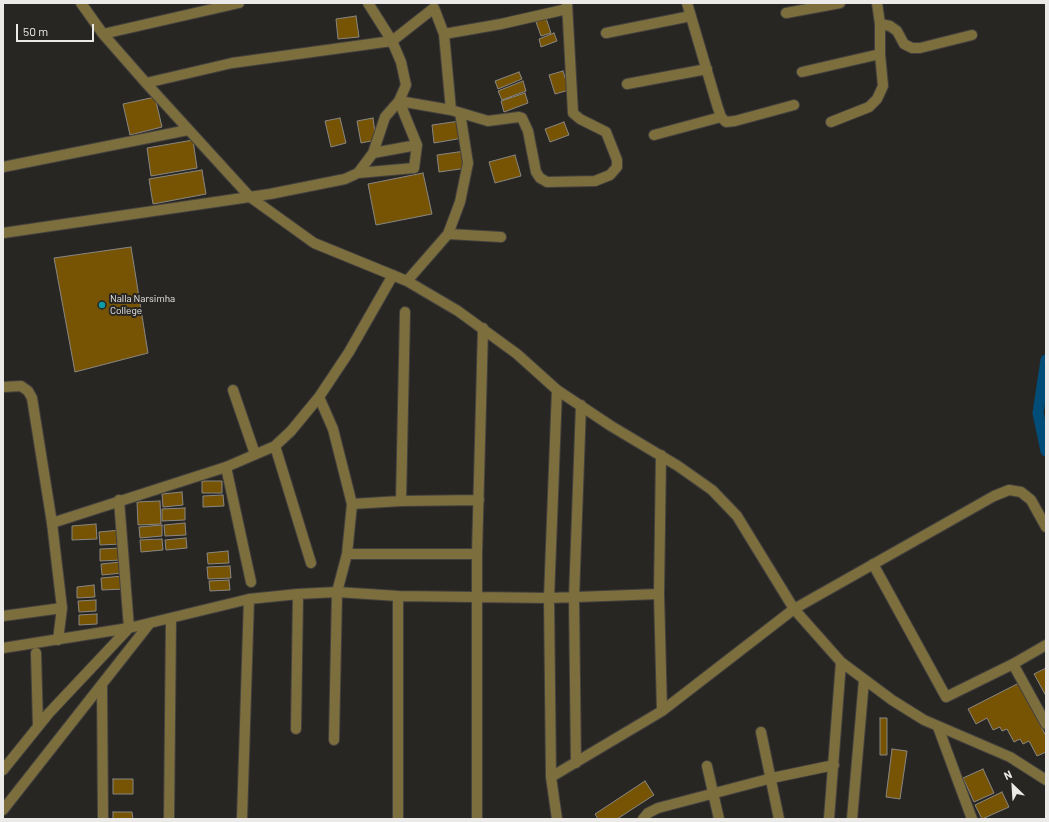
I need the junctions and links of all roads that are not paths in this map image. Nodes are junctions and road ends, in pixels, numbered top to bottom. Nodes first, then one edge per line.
1 (81, 3) edge
2 (239, 3) edge
3 (368, 3) edge
4 (687, 3) edge
5 (840, 3) edge
6 (877, 3) edge
7 (435, 5) edge
8 (567, 6) edge
9 (786, 13) dead end
10 (691, 16) junction
11 (880, 24) junction
12 (606, 33) dead end
13 (103, 34) junction
14 (444, 34) junction
15 (972, 35) dead end
16 (392, 41) junction
17 (880, 54) junction
18 (706, 69) junction
19 (802, 72) dead end
20 (146, 83) junction
21 (627, 84) dead end
22 (399, 101) junction
23 (794, 105) dead end
24 (456, 111) junction
25 (722, 117) junction
26 (831, 122) dead end
27 (188, 130) junction
28 (654, 134) dead end
29 (416, 145) junction
30 (373, 153) junction
31 (3, 168) edge
32 (358, 173) junction
33 (250, 197) junction
34 (3, 233) edge
35 (448, 234) junction
36 (501, 237) dead end
37 (393, 275) junction
38 (407, 281) junction
39 (405, 312) dead end
40 (483, 328) junction
41 (3, 387) edge
42 (233, 390) dead end
43 (557, 390) junction
44 (319, 396) junction
45 (581, 405) junction
46 (275, 446) junction
47 (256, 454) junction
48 (661, 455) junction
49 (226, 466) junction
50 (119, 500) junction
51 (479, 500) junction
52 (401, 501) junction
53 (352, 504) junction
54 (52, 523) junction
55 (1046, 527) edge
56 (347, 554) junction
57 (477, 554) junction
58 (311, 563) dead end
59 (873, 564) junction
60 (251, 582) dead end
61 (337, 592) junction
62 (298, 594) junction
63 (659, 594) junction
64 (398, 596) junction
65 (478, 597) junction
66 (549, 598) junction
67 (574, 598) junction
68 (249, 599) junction
69 (62, 608) junction
70 (794, 609) junction
71 (3, 616) edge
72 (171, 618) junction
73 (150, 624) junction
74 (130, 628) junction
75 (58, 640) junction
76 (1046, 645) edge
77 (3, 648) edge
78 (36, 654) dead end
79 (841, 662) junction
80 (1013, 664) junction
81 (864, 680) junction
82 (102, 686) junction
83 (662, 711) junction
84 (1046, 724) edge
85 (38, 726) junction
86 (938, 727) junction
87 (296, 729) dead end
88 (762, 732) dead end
89 (334, 740) dead end
90 (576, 762) junction
91 (834, 765) junction
92 (706, 766) dead end
93 (3, 770) edge
94 (551, 777) junction
95 (772, 778) junction
96 (1046, 780) edge
97 (713, 793) junction
98 (3, 810) edge
99 (103, 819) edge
100 (169, 819) edge
101 (242, 819) edge
102 (398, 819) edge
103 (477, 819) edge
104 (557, 819) edge
105 (643, 819) edge
106 (719, 819) edge
107 (779, 819) edge
108 (829, 819) edge
109 (852, 819) edge
110 (972, 819) edge

1 - 13 street
2 - 13 street
3 - 16 street
4 - 10 street
5 - 9 street
6 - 11 street
7 - 14 street
7 - 16 street
8 - 14 street
8 - 24 street
10 - 12 street
10 - 18 street
11 - 15 street
11 - 17 street
13 - 20 street
14 - 24 street
16 - 20 street
16 - 22 street
17 - 19 street
17 - 26 street
18 - 21 street
18 - 25 street
20 - 27 street
22 - 24 street
22 - 29 street
22 - 30 street
23 - 25 street
24 - 35 street
25 - 28 street
27 - 31 street
27 - 33 street
29 - 30 street
29 - 32 street
30 - 32 street
32 - 33 street
33 - 34 street
33 - 37 street
35 - 36 street
35 - 38 street
37 - 38 street
37 - 44 street
38 - 40 street
39 - 52 street
40 - 43 street
40 - 51 street
41 - 54 street
42 - 47 street
43 - 45 street
43 - 66 street
44 - 46 street
44 - 53 street
45 - 48 street
45 - 67 street
46 - 47 street
46 - 58 street
47 - 49 street
48 - 63 street
48 - 70 street
49 - 50 street
49 - 60 street
50 - 54 street
50 - 74 street
51 - 52 street
51 - 57 street
52 - 53 street
53 - 56 street
54 - 69 street
55 - 59 street
56 - 57 street
56 - 61 street
57 - 65 street
59 - 70 street
59 - 80 street
61 - 62 street
61 - 64 street
61 - 89 street
62 - 68 street
62 - 87 street
63 - 67 street
63 - 83 street
64 - 65 street
64 - 102 street
65 - 66 street
65 - 103 street
66 - 67 street
66 - 94 street
67 - 90 street
68 - 72 street
68 - 101 street
69 - 71 street
69 - 75 street
70 - 79 street
70 - 83 street
72 - 73 street
72 - 100 street
73 - 74 street
73 - 82 street
74 - 75 street
74 - 85 street
75 - 77 street
76 - 80 street
78 - 85 street
79 - 81 street
79 - 91 street
80 - 84 street
81 - 86 street
81 - 109 street
82 - 98 street
82 - 99 street
83 - 90 street
85 - 93 street
86 - 96 street
86 - 110 street
88 - 95 street
90 - 94 street
91 - 95 street
91 - 108 street
92 - 97 street
94 - 104 street
95 - 97 street
95 - 107 street
97 - 105 street
97 - 106 street

